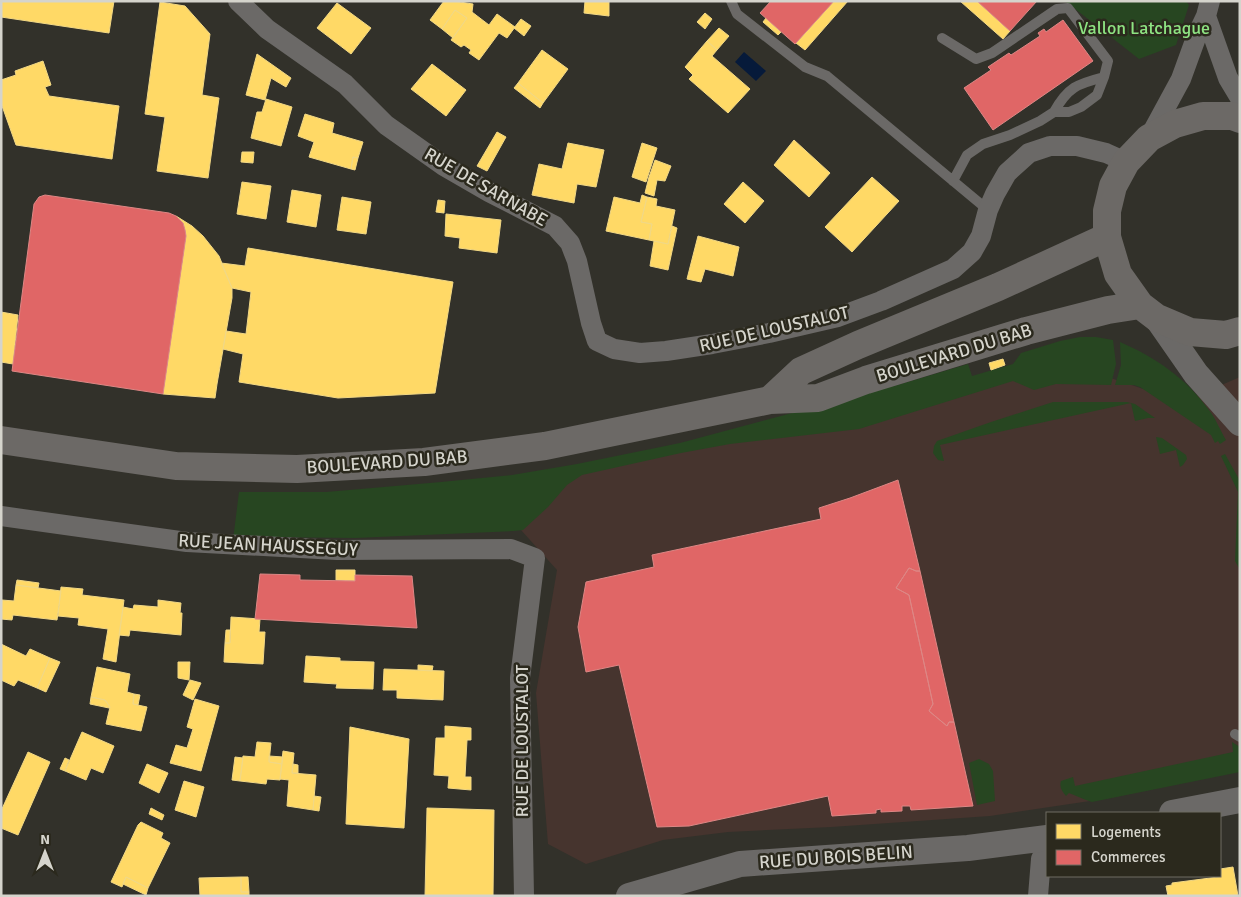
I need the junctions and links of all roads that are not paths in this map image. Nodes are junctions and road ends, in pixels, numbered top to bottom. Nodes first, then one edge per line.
1 (238, 1) edge
2 (731, 1) edge
3 (1208, 9) edge
4 (942, 38) dead end
5 (1104, 77) junction
6 (1240, 98) edge
7 (1054, 112) junction
8 (1240, 119) edge
9 (1150, 138) junction
10 (1126, 162) junction
11 (953, 181) junction
12 (988, 210) junction
13 (1107, 237) junction
14 (1148, 311) junction
15 (1240, 332) edge
16 (614, 349) joint
17 (770, 400) junction
18 (1240, 423) edge
19 (4, 437) edge
20 (1, 516) edge
21 (535, 558) joint
22 (1240, 800) edge
23 (1177, 812) edge
24 (1046, 838) edge
25 (1046, 849) edge
26 (524, 896) edge
27 (629, 896) edge
28 (1038, 896) edge

1 - 16 street, RUE DE SARNABE
2 - 11 lane
3 - 6 street
3 - 9 street
4 - 5 lane
5 - 7 lane
5 - 7 lane
7 - 11 lane
8 - 9 main road
9 - 10 main road
10 - 12 street, RUE DE LOUSTALOT
10 - 13 main road
11 - 12 lane
12 - 16 street, RUE DE LOUSTALOT
13 - 14 main road
13 - 17 main road, BOULEVARD DU BAB
14 - 15 main road
14 - 17 main road, BOULEVARD DU BAB
14 - 18 street
17 - 19 main road, BOULEVARD DU BAB
20 - 21 street, RUE JEAN HAUSSEGUY
21 - 26 street, RUE DE LOUSTALOT
22 - 23 street
24 - 27 street, RUE DU BOIS BELIN
25 - 28 street

